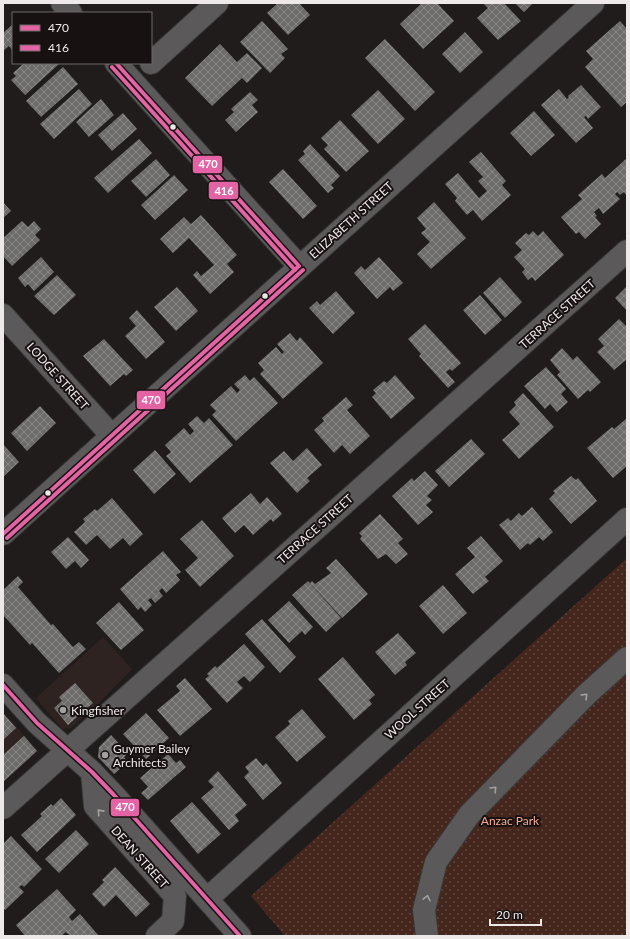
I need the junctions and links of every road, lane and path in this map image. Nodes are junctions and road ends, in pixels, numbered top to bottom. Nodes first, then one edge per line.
1 (62, 3) edge
2 (217, 3) edge
3 (593, 3) edge
4 (70, 12) edge
5 (152, 62) edge
6 (117, 64) edge
7 (150, 64) edge
8 (132, 80) junction
9 (627, 251) edge
10 (299, 266) junction
11 (3, 315) edge
12 (112, 436) junction
13 (627, 519) edge
14 (3, 534) edge
15 (627, 658) edge
16 (3, 684) edge
17 (68, 750) junction
18 (92, 772) junction
19 (3, 808) edge
20 (207, 899) junction
21 (157, 936) edge
22 (240, 936) edge
23 (427, 936) edge

1 - 4 street
2 - 5 street
3 - 10 street, ELIZABETH STREET
6 - 8 street
7 - 8 street
8 - 10 street
9 - 17 street, TERRACE STREET
10 - 12 street, ELIZABETH STREET
11 - 12 street, LODGE STREET
12 - 14 street, ELIZABETH STREET
13 - 20 street, WOOL STREET
23 -> 15 street
16 - 17 street, DEAN STREET
17 - 18 street, DEAN STREET
17 - 19 street, TERRACE STREET
18 - 20 street, DEAN STREET
21 -> 18 street, DEAN STREET
20 - 22 street, DEAN STREET

